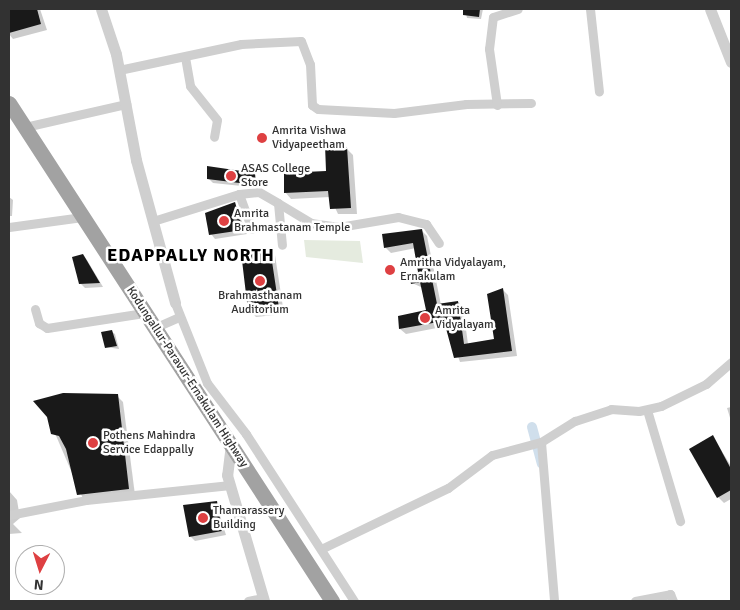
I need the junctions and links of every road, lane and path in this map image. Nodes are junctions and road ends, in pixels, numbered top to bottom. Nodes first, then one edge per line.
1 (101, 9) edge
2 (518, 9) edge
3 (590, 9) edge
4 (710, 9) edge
5 (185, 56) junction
6 (731, 62) edge
7 (119, 70) junction
8 (600, 92) dead end
9 (9, 103) edge
10 (531, 103) dead end
11 (126, 104) junction
12 (497, 105) junction
13 (25, 127) junction
14 (214, 137) dead end
15 (239, 194) junction
16 (278, 203) junction
17 (82, 218) junction
18 (153, 221) junction
19 (9, 227) edge
20 (252, 229) dead end
21 (439, 243) dead end
22 (282, 245) dead end
23 (175, 303) joint
24 (35, 309) dead end
25 (144, 313) junction
26 (179, 317) junction
27 (154, 328) junction
28 (731, 362) edge
29 (200, 386) junction
30 (647, 410) junction
31 (537, 443) junction
32 (231, 444) junction
33 (230, 485) junction
34 (9, 515) edge
35 (680, 521) dead end
36 (321, 549) junction
37 (263, 600) edge
38 (248, 601) edge
39 (332, 601) edge
40 (354, 601) edge
41 (554, 601) edge
42 (635, 601) edge
43 (673, 601) edge

1 - 7 street
2 - 12 street
3 - 8 street
4 - 6 street
5 - 7 street
5 - 12 street
5 - 14 street
7 - 11 street
9 - 13 highway, Kodungallur-Paravur-Ernakulam Highway
10 - 12 street
11 - 13 street
11 - 18 street
13 - 17 highway, Kodungallur-Paravur-Ernakulam Highway
15 - 16 street
15 - 18 street
15 - 20 street
16 - 21 street
16 - 22 street
17 - 19 street
17 - 25 highway, Kodungallur-Paravur-Ernakulam Highway
18 - 23 street
23 - 26 street
24 - 25 street
25 - 27 highway, Kodungallur-Paravur-Ernakulam Highway
26 - 27 street
26 - 29 street
27 - 29 highway, Kodungallur-Paravur-Ernakulam Highway
28 - 30 street
29 - 32 highway, Kodungallur-Paravur-Ernakulam Highway
29 - 36 street
30 - 31 street
30 - 35 street
31 - 36 street
31 - 41 street
32 - 33 street
32 - 39 highway, Kodungallur-Paravur-Ernakulam Highway
33 - 34 street
33 - 37 street
36 - 40 street
37 - 38 street
42 - 43 street

